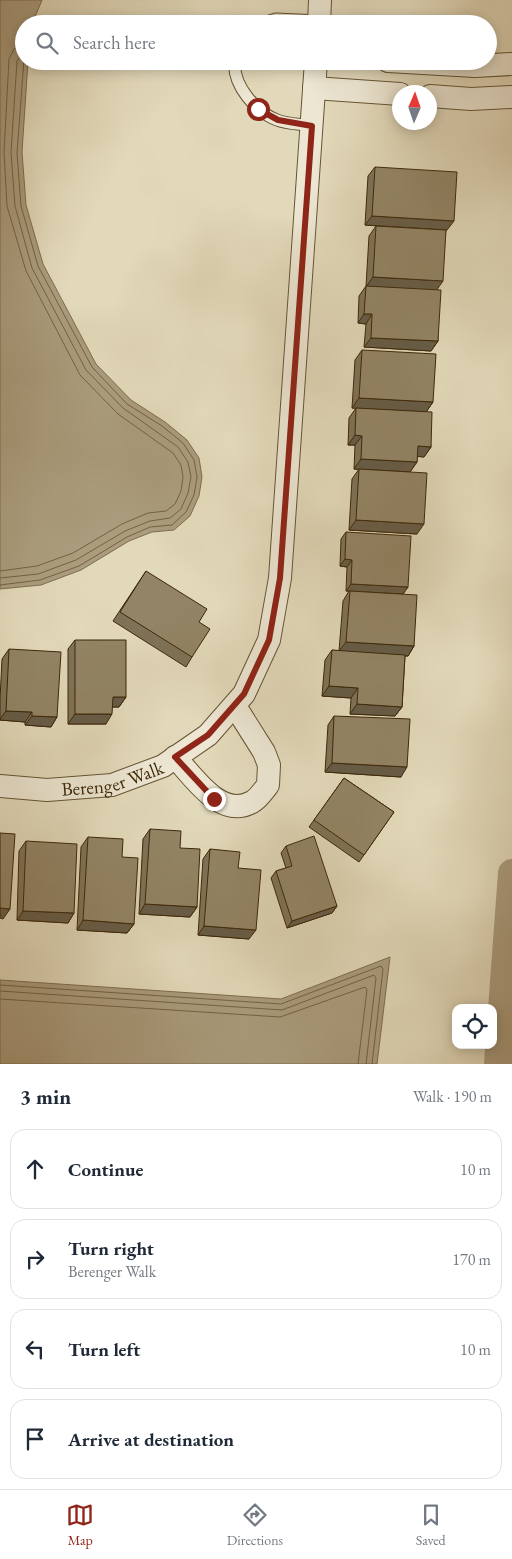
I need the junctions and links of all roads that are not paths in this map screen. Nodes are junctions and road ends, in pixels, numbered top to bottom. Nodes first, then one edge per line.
1 (512, 64) edge
2 (497, 65) edge
3 (234, 70) edge
4 (315, 70) edge
5 (314, 88) junction
6 (392, 93) edge
7 (437, 97) edge
8 (512, 97) edge
9 (312, 126) junction
10 (235, 706) junction
11 (175, 757) junction
12 (0, 786) edge

1 - 2 street
3 - 9 lane
4 - 5 street, Berenger Walk
5 - 6 street
5 - 9 street, Berenger Walk
7 - 8 street
9 - 10 street, Berenger Walk
10 - 11 street, Berenger Walk
10 - 11 street
11 - 12 street, Berenger Walk

